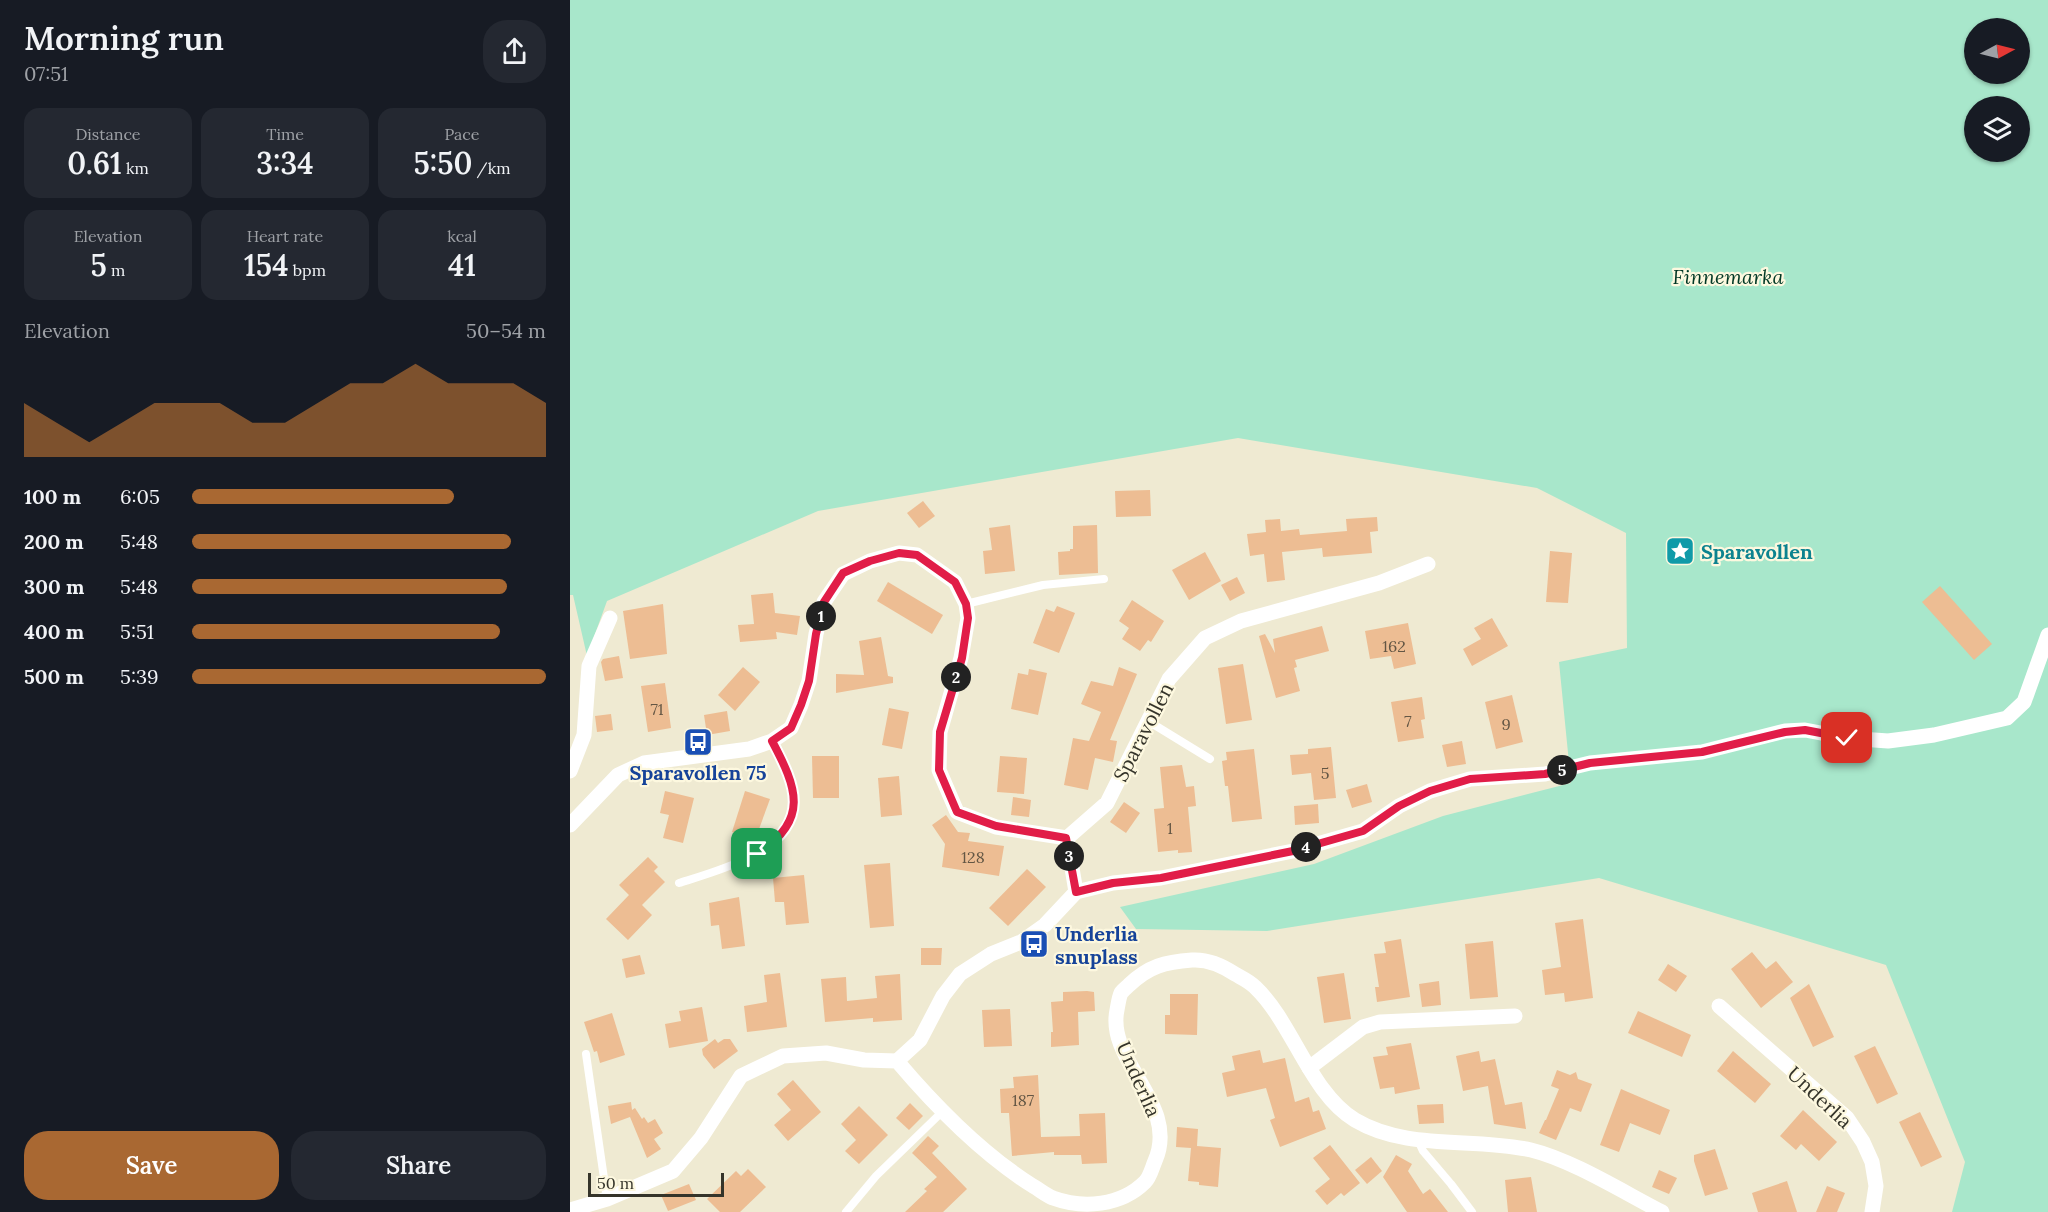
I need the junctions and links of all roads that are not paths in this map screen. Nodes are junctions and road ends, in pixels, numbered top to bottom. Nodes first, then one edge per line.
1 (1428, 564) dead end
2 (1104, 579) dead end
3 (966, 604) junction
4 (610, 618) dead end
5 (2048, 635) edge
6 (1148, 721) junction
7 (772, 741) junction
8 (1210, 759) dead end
9 (570, 771) edge
10 (570, 825) edge
11 (1066, 838) junction
12 (679, 883) dead end
13 (1076, 892) junction
14 (1719, 1006) dead end
15 (1515, 1016) dead end
16 (586, 1054) dead end
17 (897, 1061) junction
18 (1310, 1068) junction
19 (943, 1111) junction
20 (1418, 1140) junction
21 (607, 1198) junction
22 (570, 1210) edge
23 (846, 1212) edge
24 (1472, 1212) edge
25 (1662, 1212) edge
26 (1872, 1212) edge

1 - 6 street, Sparavollen
2 - 3 lane
3 - 7 street
3 - 11 street
4 - 9 street
5 - 13 street
6 - 8 lane
6 - 11 street, Sparavollen
7 - 10 street
7 - 12 lane
11 - 13 street
13 - 17 street
14 - 26 street, Underlia
15 - 18 street
16 - 21 lane
17 - 19 street, Underlia
17 - 21 street
18 - 19 street, Underlia
18 - 20 street, Underlia
19 - 23 lane
20 - 24 lane
20 - 25 street, Underlia
21 - 22 street

